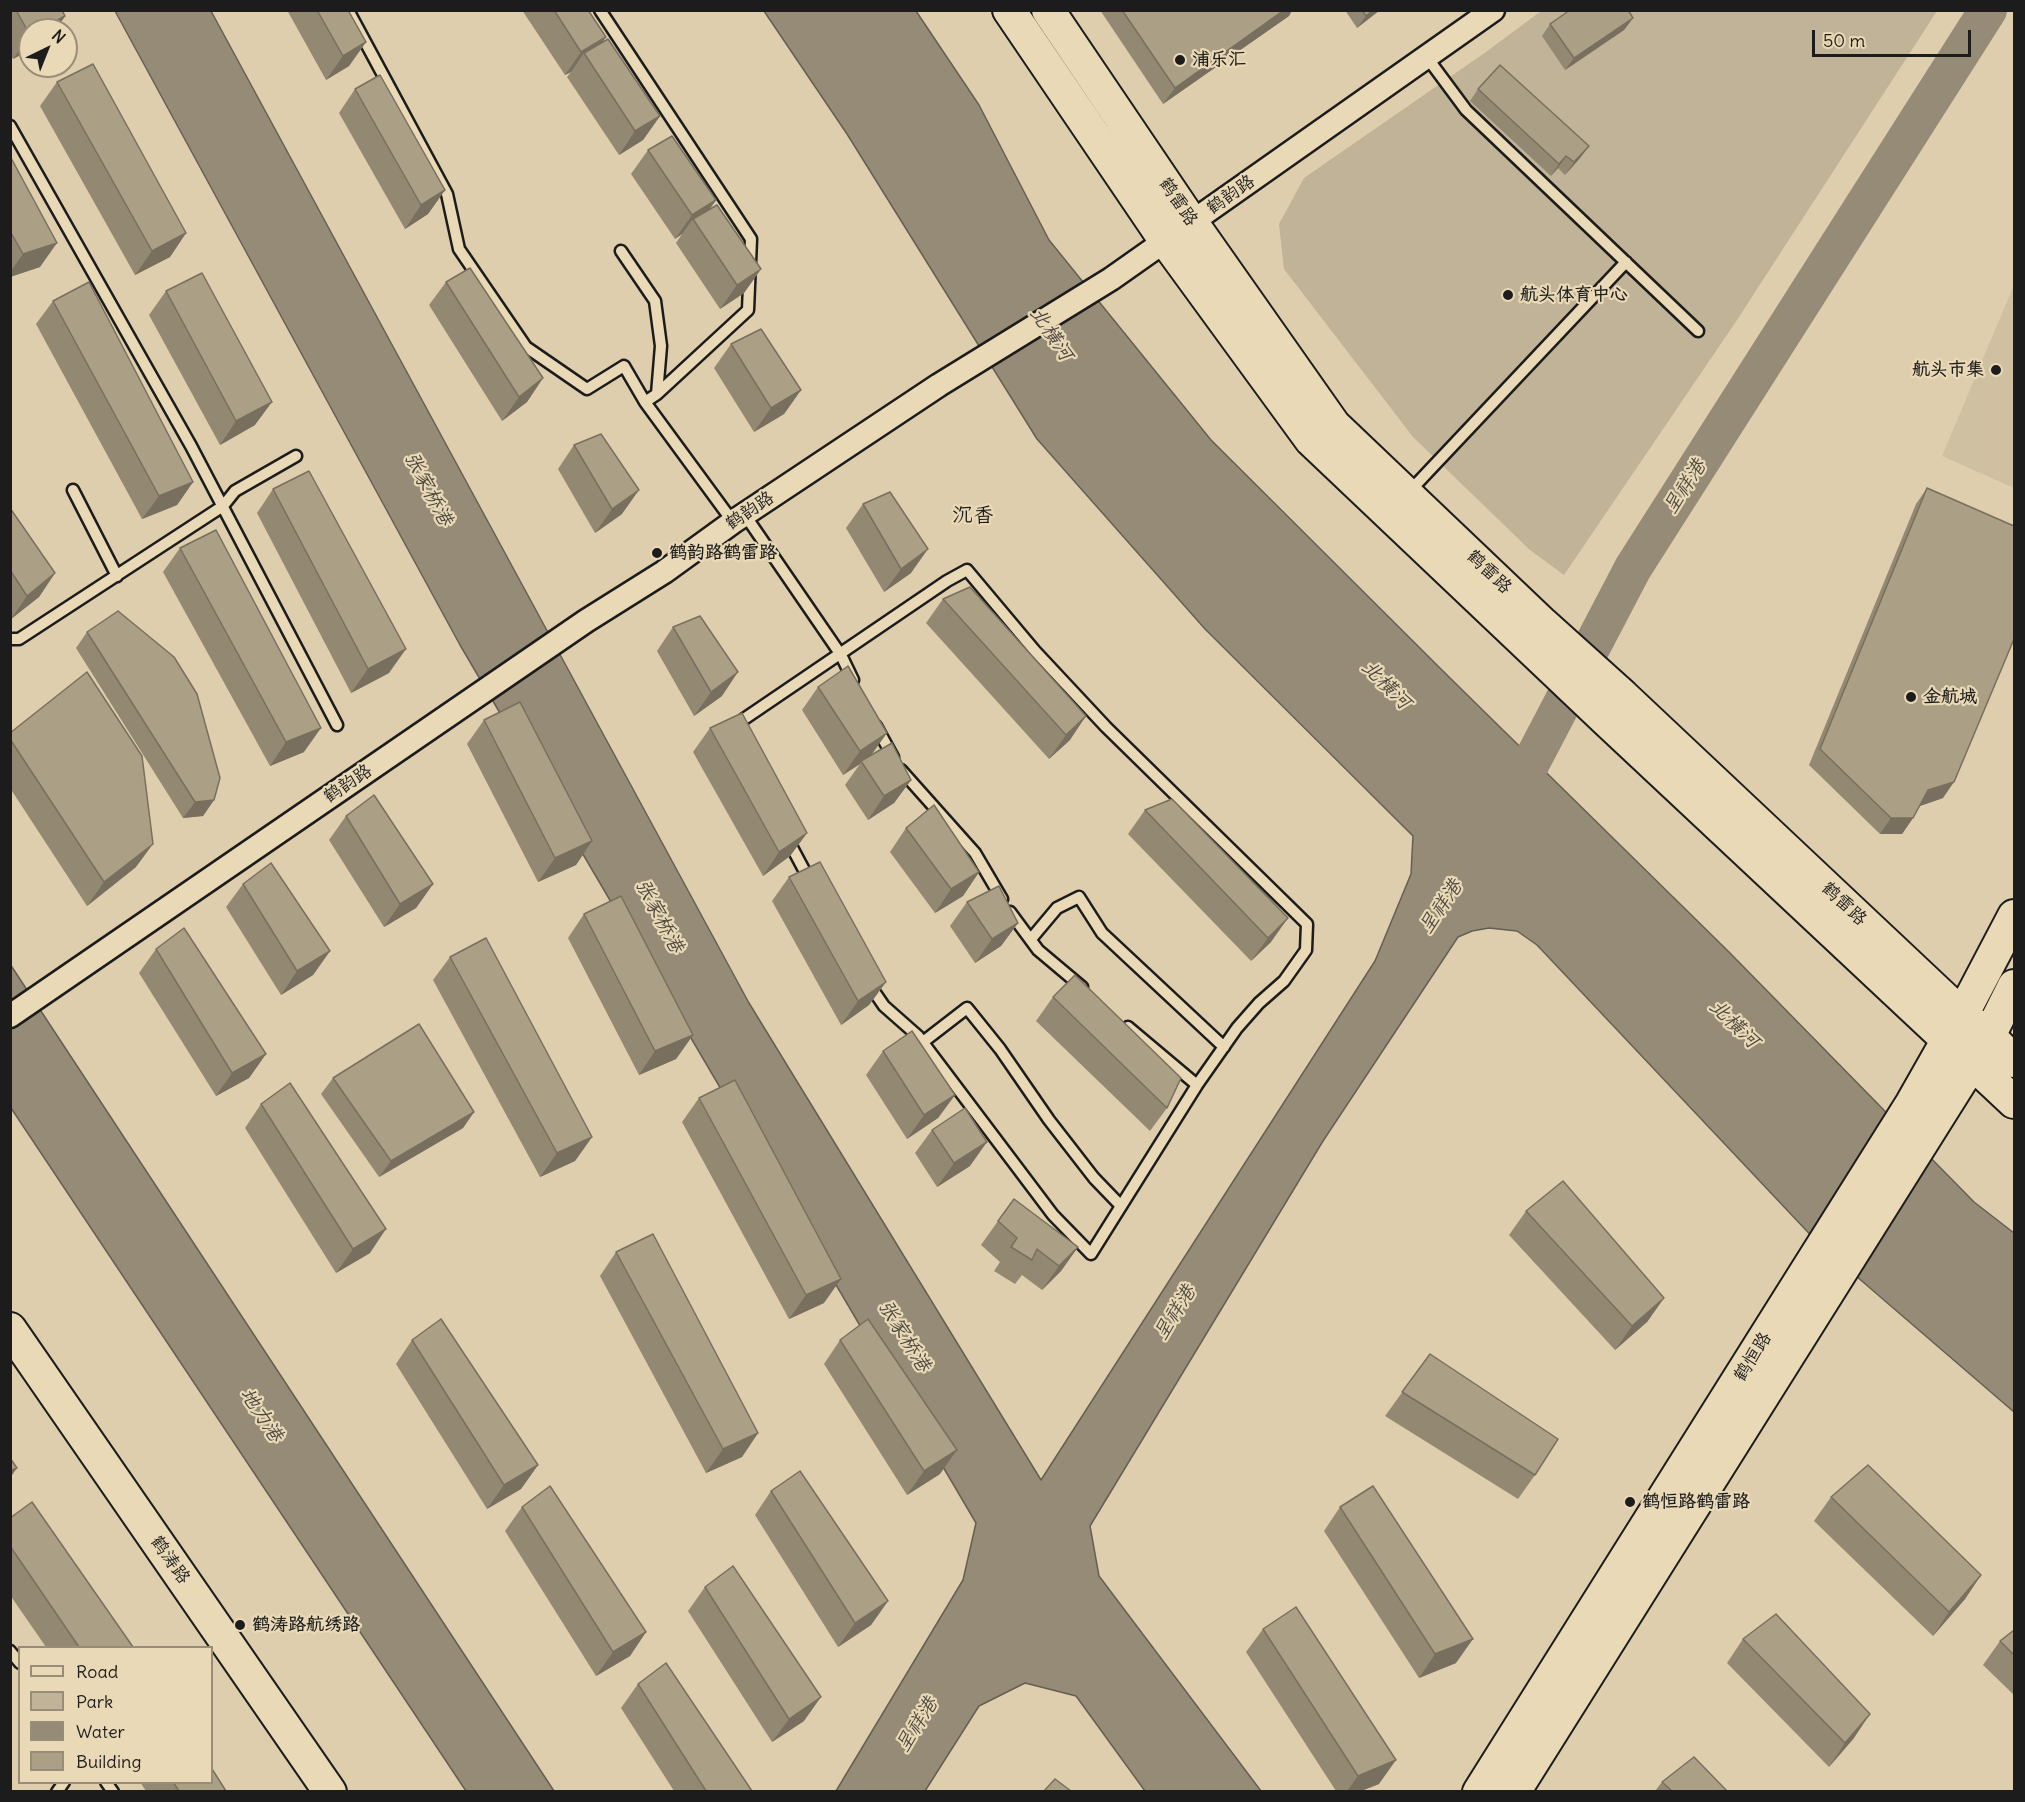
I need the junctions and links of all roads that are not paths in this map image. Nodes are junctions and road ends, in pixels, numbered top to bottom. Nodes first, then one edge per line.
1 (348, 10) edge
2 (600, 10) edge
3 (1009, 10) edge
4 (1048, 10) edge
5 (1492, 10) edge
6 (1426, 56) junction
7 (10, 126) edge
8 (1192, 223) junction
9 (1165, 240) junction
10 (621, 251) dead end
11 (1626, 262) junction
12 (1698, 331) dead end
13 (657, 394) junction
14 (645, 402) junction
15 (296, 456) dead end
16 (73, 489) dead end
17 (1407, 494) junction
18 (223, 506) junction
19 (739, 518) junction
20 (117, 576) junction
21 (1534, 634) junction
22 (10, 639) edge
23 (841, 655) junction
24 (860, 694) edge
25 (871, 715) edge
26 (338, 725) dead end
27 (2014, 916) edge
28 (1030, 939) junction
29 (2014, 986) edge
30 (1092, 996) edge
31 (10, 1016) edge
32 (1119, 1020) edge
33 (1955, 1028) junction
34 (1989, 1036) junction
35 (923, 1042) junction
36 (1224, 1047) junction
37 (2014, 1061) edge
38 (1972, 1062) junction
39 (1197, 1085) junction
40 (2014, 1102) edge
41 (1923, 1112) junction
42 (1121, 1206) junction
43 (1791, 1322) junction
44 (10, 1329) edge
45 (330, 1791) edge
46 (1479, 1791) edge
47 (1514, 1791) edge

1 - 14 lane
2 - 13 lane
3 - 9 street, 鹤雷路
4 - 8 street, 鹤雷路
5 - 6 street, 鹤韵路
6 - 8 street, 鹤韵路
6 - 11 lane
7 - 18 lane
8 - 9 street, 鹤韵路
8 - 17 street, 鹤雷路
9 - 19 street, 鹤韵路
9 - 21 street, 鹤雷路
10 - 13 lane
11 - 12 lane
11 - 17 lane
13 - 14 lane
14 - 19 lane
15 - 18 lane
16 - 20 lane
17 - 21 street, 鹤雷路
18 - 20 lane
18 - 26 lane
19 - 23 lane
19 - 31 street, 鹤韵路
20 - 22 lane
21 - 33 street, 鹤雷路
23 - 24 lane
23 - 35 lane
23 - 36 lane
25 - 28 lane
27 - 33 street, 鹤恒路
28 - 30 lane
28 - 36 lane
29 - 34 street, 鹤恒路
32 - 39 lane
33 - 34 street, 鹤雷路
33 - 38 street, 鹤雷路
33 - 41 street, 鹤恒路
34 - 37 street, 鹤雷路
34 - 38 street, 鹤恒路
35 - 42 lane
35 - 42 lane
36 - 39 lane
38 - 40 street, 鹤雷路
38 - 41 street, 鹤恒路
39 - 42 lane
41 - 43 street, 鹤恒路
43 - 46 street, 鹤恒路
43 - 47 street, 鹤恒路
44 - 45 street, 鹤涛路

